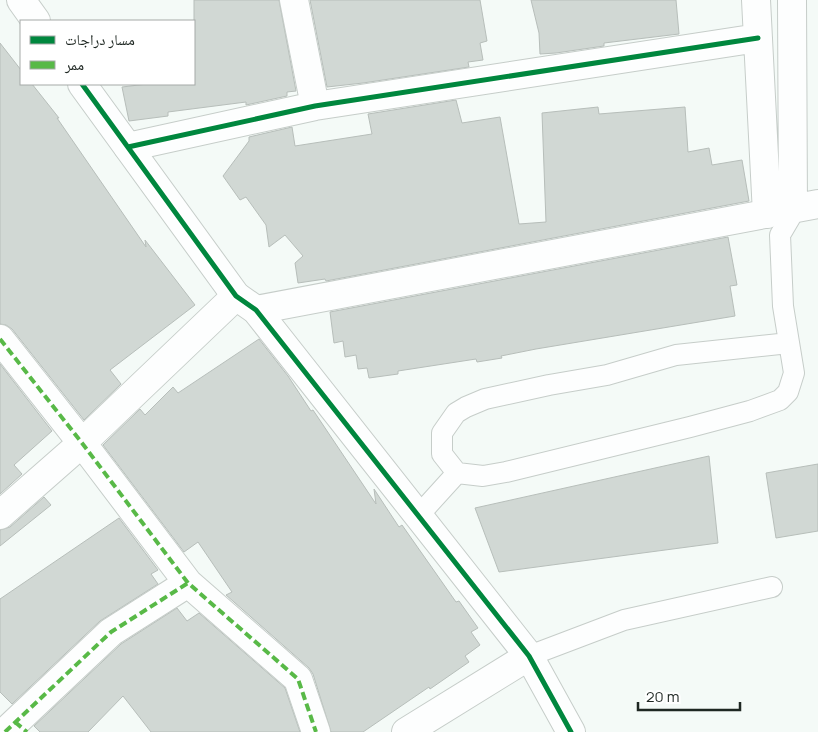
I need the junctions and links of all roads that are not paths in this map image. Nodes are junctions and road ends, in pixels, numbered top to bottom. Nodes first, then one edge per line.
1 (21, 0) edge
2 (294, 0) edge
3 (756, 0) edge
4 (792, 0) edge
5 (35, 20) edge
6 (758, 38) junction
7 (83, 85) edge
8 (315, 106) junction
9 (128, 147) junction
10 (789, 216) edge
11 (246, 303) junction
12 (0, 339) edge
13 (789, 343) junction
14 (82, 443) junction
15 (457, 473) junction
16 (0, 515) edge
17 (418, 516) junction
18 (188, 583) junction
19 (772, 587) dead end
20 (529, 656) junction
21 (15, 729) edge
22 (316, 732) edge
23 (406, 732) edge
24 (572, 732) edge

1 - 5 street
2 - 8 street
3 - 6 street
4 - 10 street
6 - 8 street
6 - 10 street
7 - 9 street
8 - 9 street
9 - 11 street
10 - 11 street
10 - 13 lane
11 - 14 street
11 - 17 street
12 - 14 street
13 - 15 lane
13 - 15 lane
14 - 16 street
14 - 18 street
15 - 17 lane
17 - 20 street
18 - 21 street
18 - 22 street
19 - 20 lane
20 - 23 street
20 - 24 street

